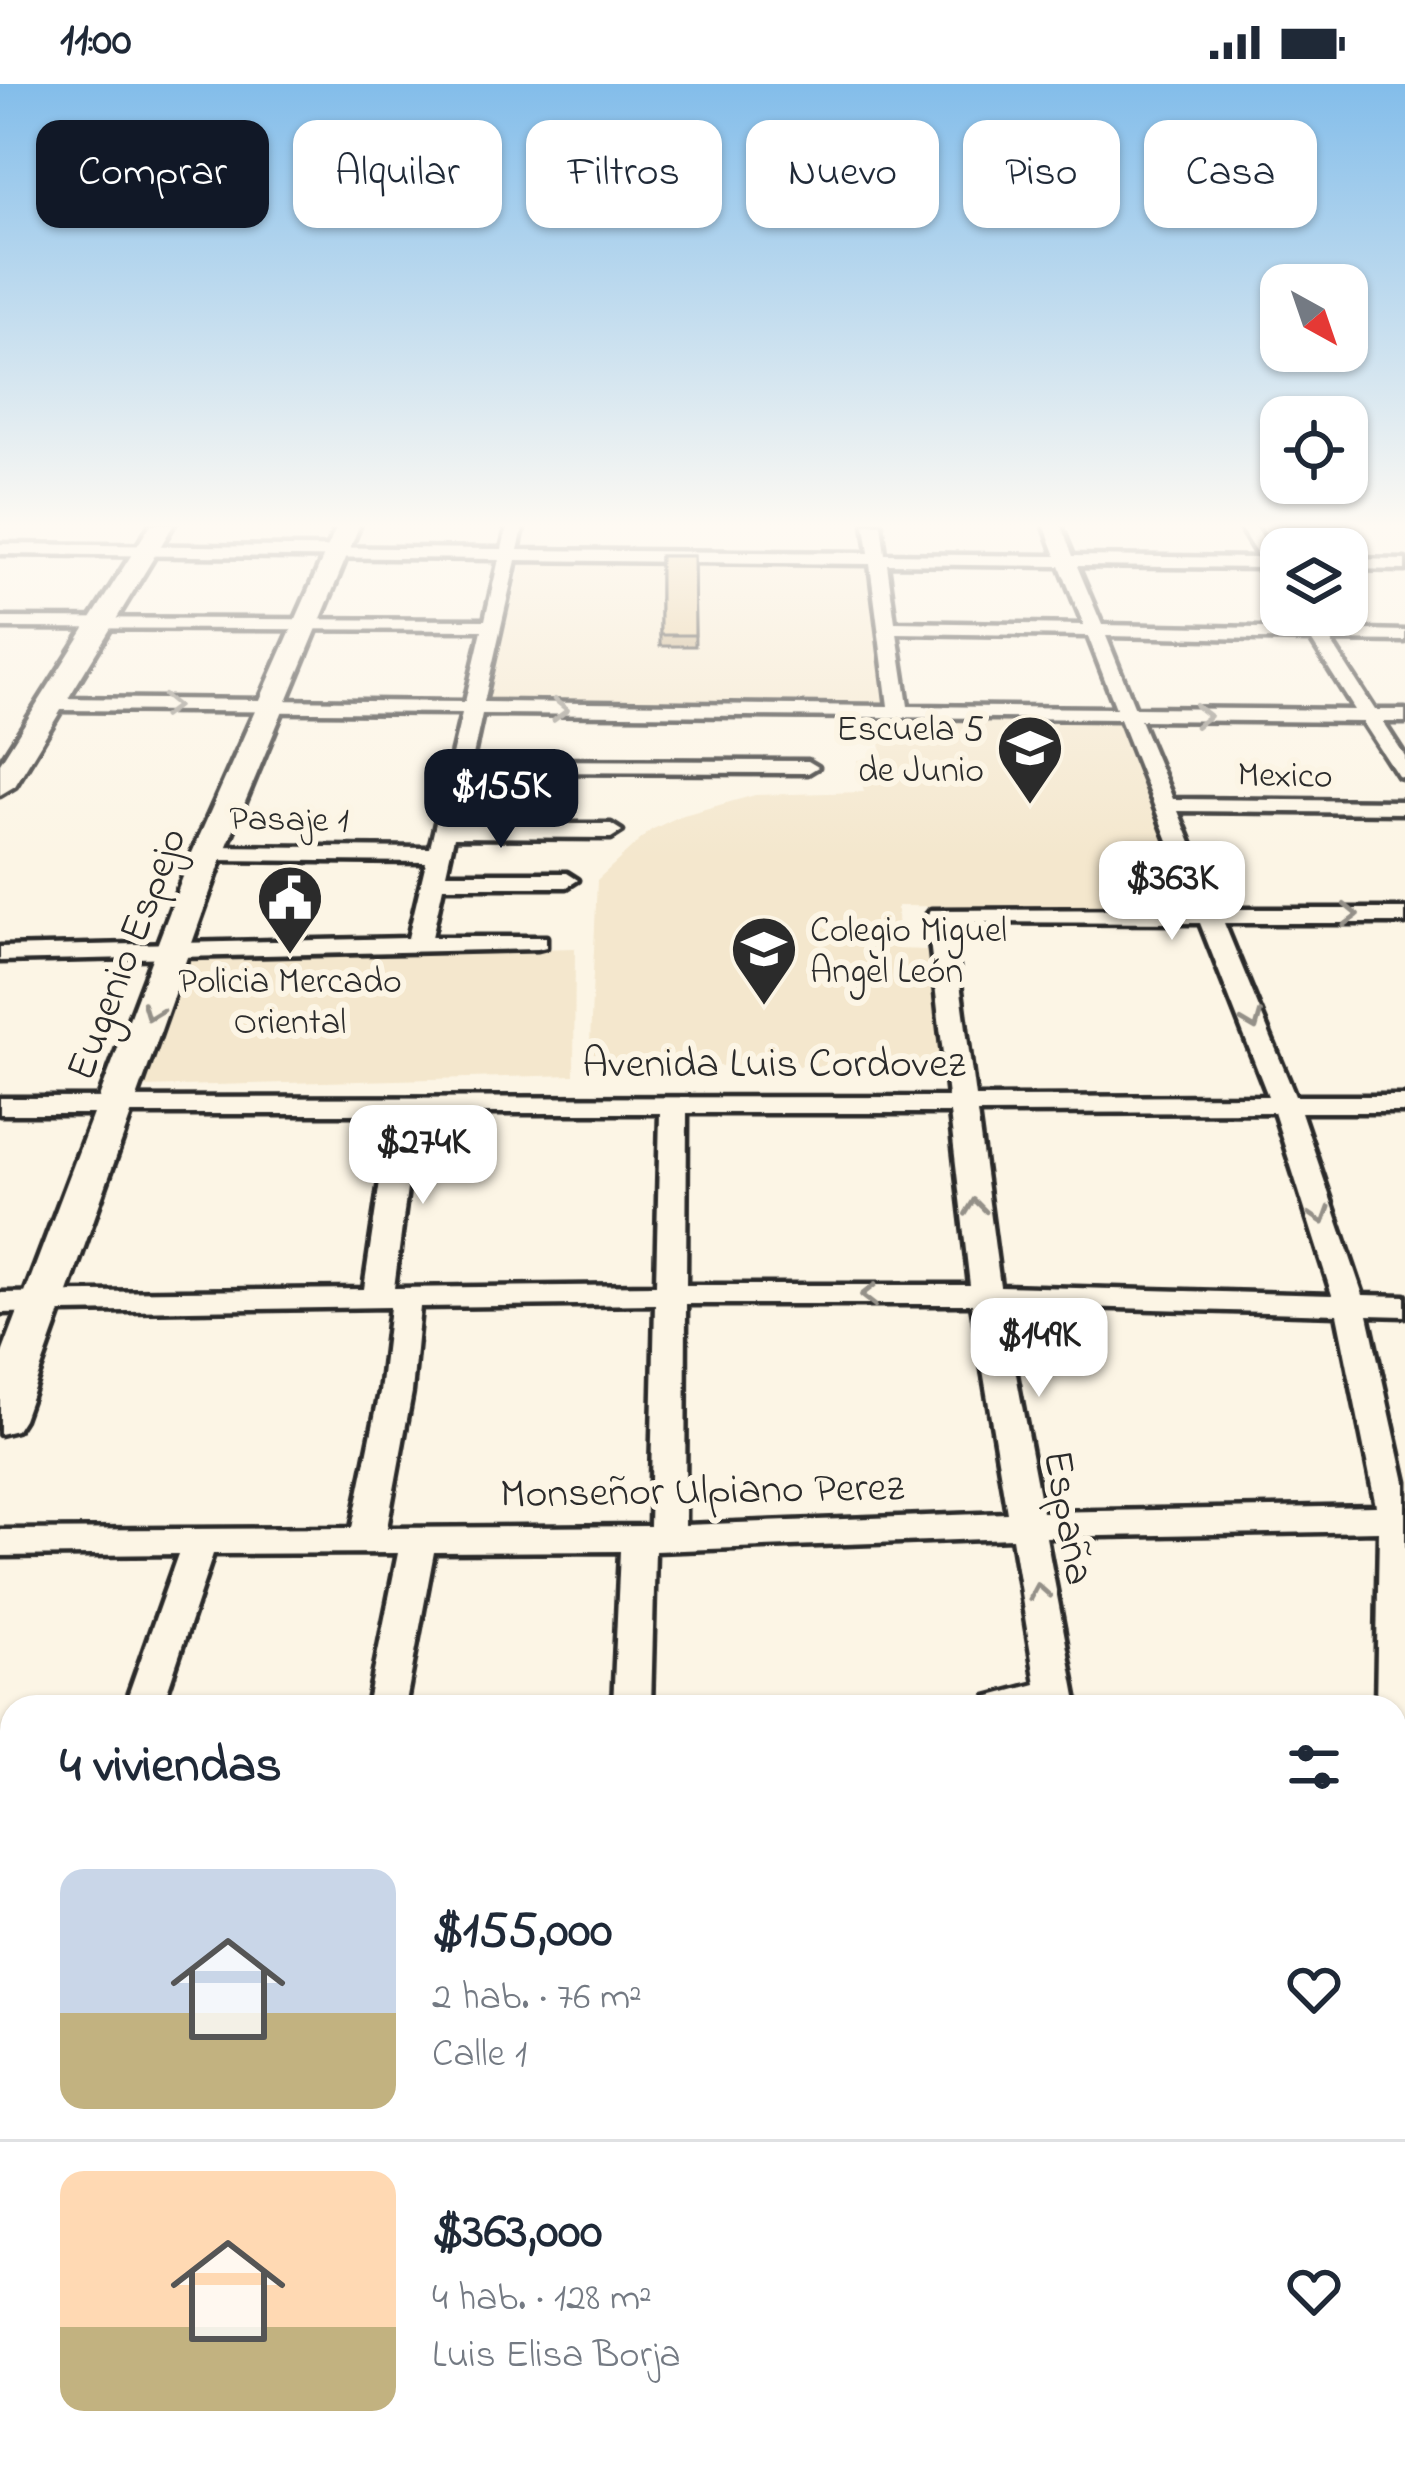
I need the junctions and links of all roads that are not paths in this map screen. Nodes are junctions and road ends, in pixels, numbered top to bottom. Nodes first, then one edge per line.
1 (96, 635) edge
2 (299, 635) edge
3 (493, 635) edge
4 (890, 635) edge
5 (1097, 635) edge
6 (1318, 636) edge
7 (1368, 636) edge
8 (1405, 636) edge
9 (53, 704) junction
10 (272, 706) junction
11 (471, 709) junction
12 (899, 713) junction
13 (1130, 716) junction
14 (1370, 716) junction
15 (1405, 716) edge
16 (462, 766) junction
17 (808, 766) dead end
18 (1405, 772) edge
19 (0, 786) edge
20 (1165, 805) junction
21 (1405, 807) edge
22 (446, 830) junction
23 (611, 831) dead end
24 (208, 853) junction
25 (440, 855) junction
26 (435, 880) junction
27 (567, 880) dead end
28 (1210, 913) junction
29 (1405, 916) edge
30 (538, 941) dead end
31 (419, 942) junction
32 (172, 953) junction
33 (0, 954) edge
34 (963, 1101) junction
35 (674, 1102) junction
36 (1405, 1104) edge
37 (1286, 1105) junction
38 (0, 1106) edge
39 (115, 1106) junction
40 (404, 1108) junction
41 (673, 1294) junction
42 (986, 1295) junction
43 (392, 1296) junction
44 (0, 1303) edge
45 (43, 1303) junction
46 (1351, 1306) junction
47 (1405, 1306) edge
48 (0, 1419) edge
49 (1400, 1519) edge
50 (1027, 1525) junction
51 (419, 1537) junction
52 (201, 1538) junction
53 (652, 1538) junction
54 (367, 1539) junction
55 (0, 1543) edge
56 (147, 1695) edge
57 (388, 1695) edge
58 (633, 1695) edge
59 (1057, 1695) edge
60 (1395, 1695) edge

1 - 9 street
2 - 10 street, Eugenio Espejo
3 - 11 street
4 - 12 street
5 - 13 street
6 - 14 street
7 - 8 street
9 -> 10 street
9 - 19 street
10 - 11 street
10 - 24 street, Eugenio Espejo
11 -> 12 street
11 - 16 street
12 - 13 street
13 -> 14 street
13 - 20 street
14 - 15 street
14 - 18 street
16 - 17 street
16 - 22 street
20 - 21 street, Mexico
20 - 28 street
22 - 23 street
22 - 25 street
24 - 25 street, Pasaje 1
24 - 32 street, Eugenio Espejo
25 - 26 street
26 - 27 street
26 - 31 street
28 -> 29 street
28 - 34 street, España
28 -> 37 street
30 - 31 street
31 - 32 street
32 - 33 street
32 -> 39 street, Eugenio Espejo
34 - 35 street, Avenida Luis Cordovez
34 - 37 street, Avenida Luis Cordovez
42 -> 34 street, España
35 - 40 street, Avenida Luis Cordovez
35 - 41 street
36 - 37 street, Avenida Luis Cordovez
37 -> 46 street
38 - 39 street, Avenida Luis Cordovez
39 - 40 street, Avenida Luis Cordovez
39 - 45 street, Eugenio Espejo
40 - 43 street
42 -> 41 street
41 - 43 street
41 - 53 street
42 - 46 street
42 - 50 street, España
43 - 45 street
43 - 54 street
44 - 45 street
45 - 48 street, Eugenio Espejo
46 - 47 street
46 - 49 street
49 - 50 street, Monseñor Ulpiano Perez
49 - 60 street
50 - 53 street, Monseñor Ulpiano Perez
59 -> 50 street, España
51 - 53 street, Monseñor Ulpiano Perez
51 - 54 street, Monseñor Ulpiano Perez
51 - 57 street
52 - 54 street, Monseñor Ulpiano Perez
52 - 55 street, Monseñor Ulpiano Perez
52 - 56 street
53 - 58 street

